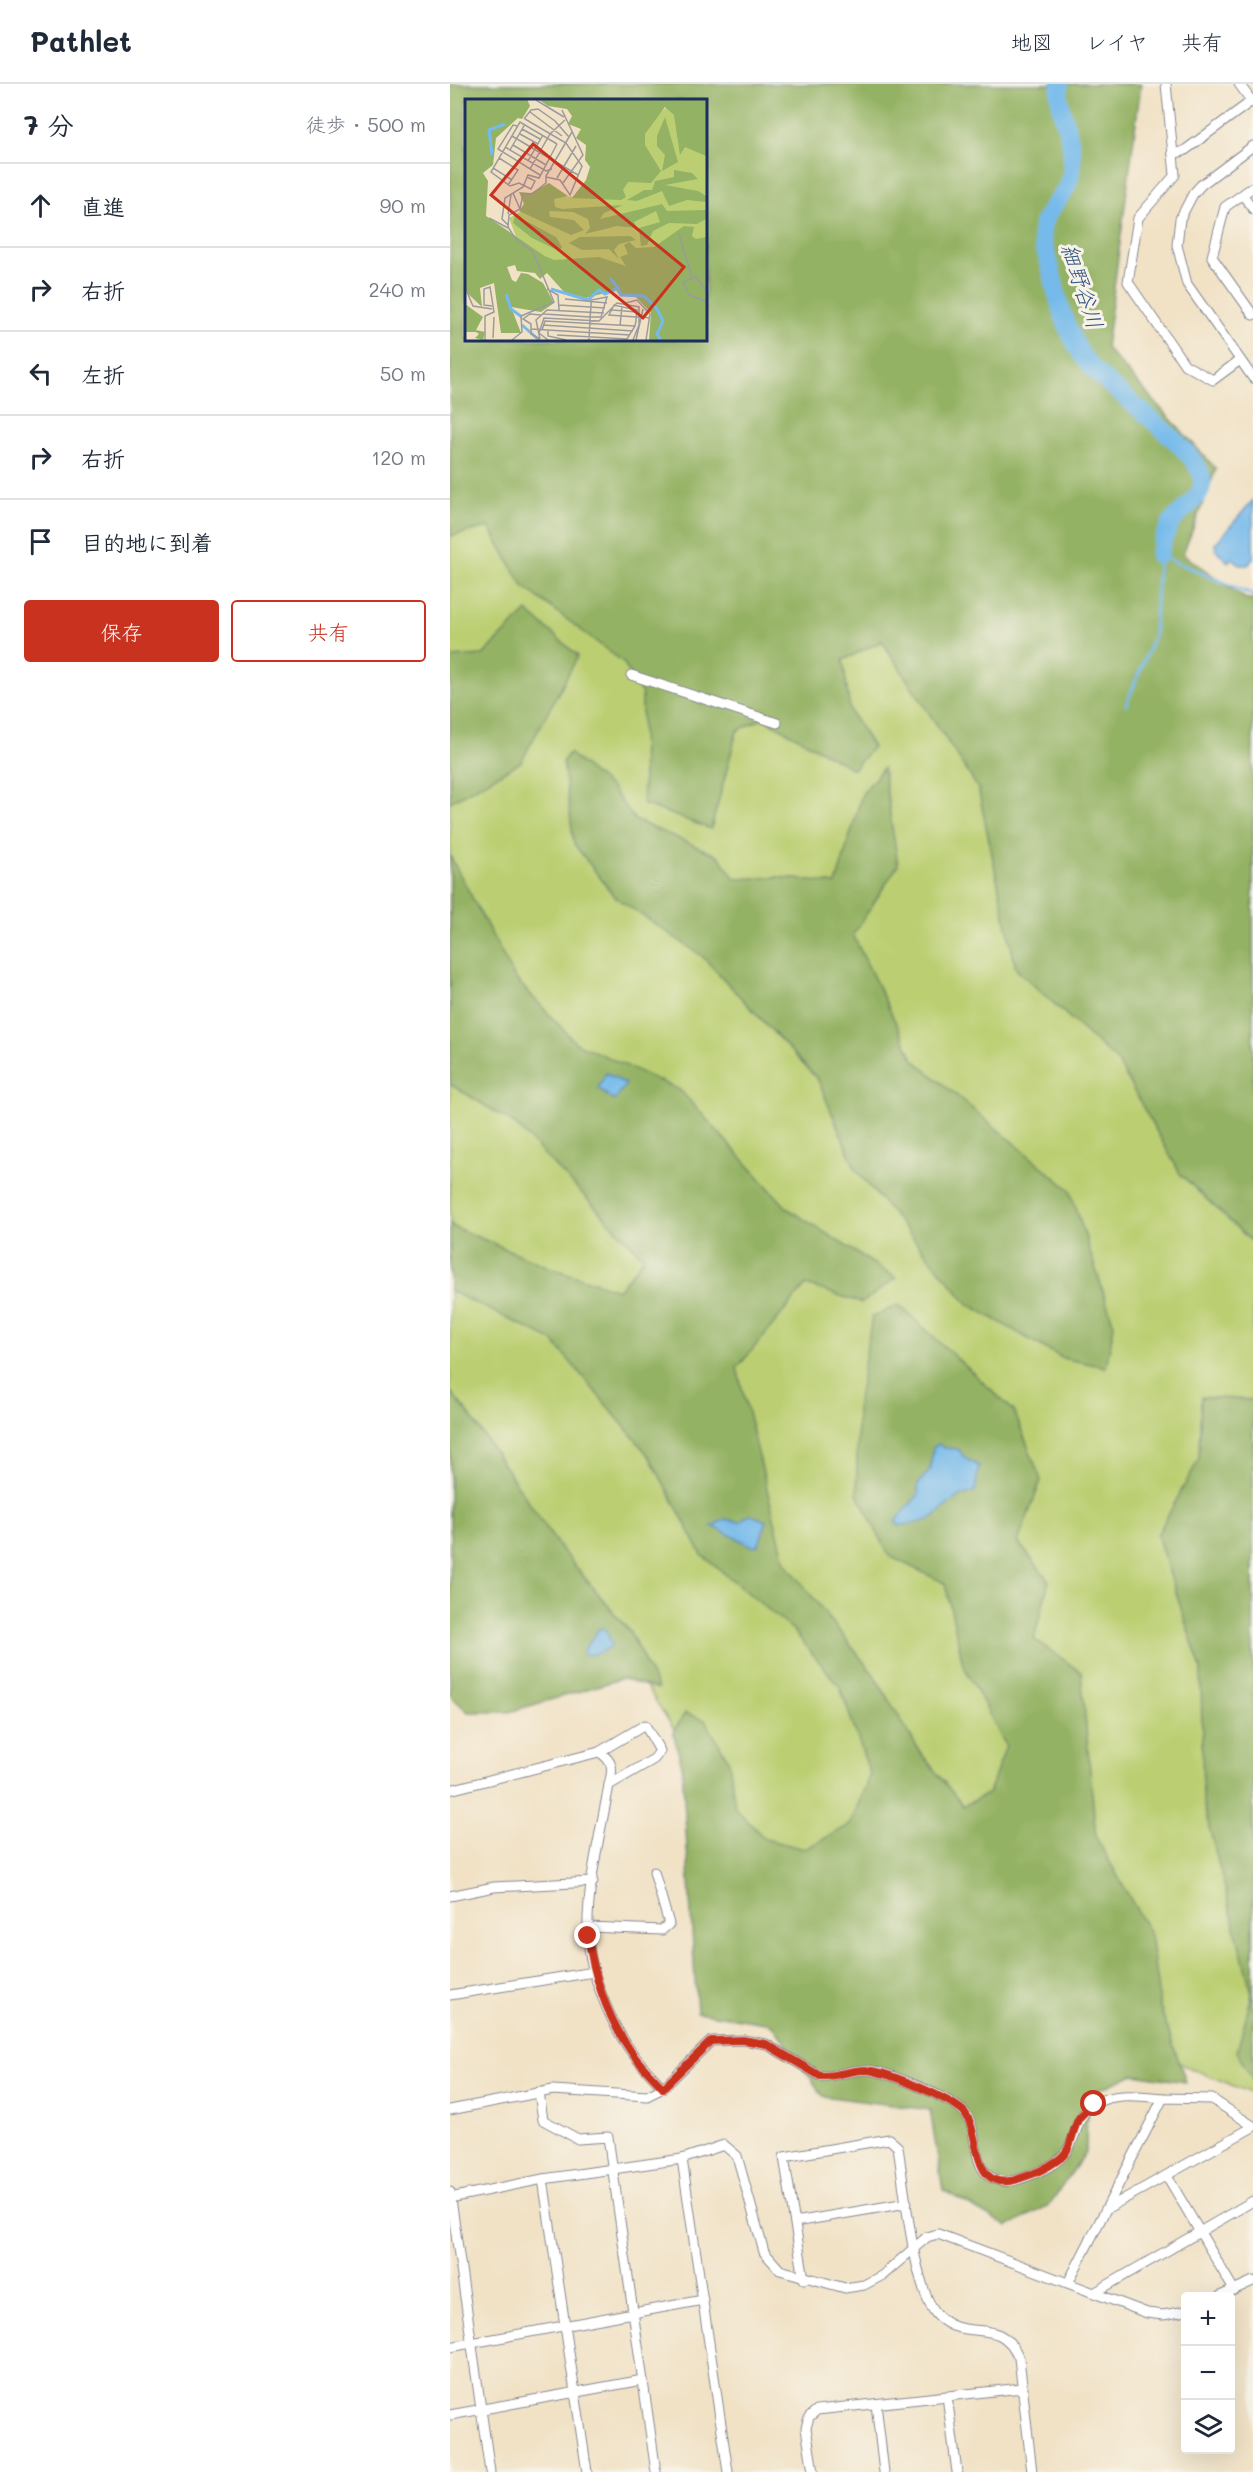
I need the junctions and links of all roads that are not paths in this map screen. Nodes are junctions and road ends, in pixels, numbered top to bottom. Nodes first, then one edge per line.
1 (1166, 84) edge
2 (1239, 84) edge
3 (1253, 101) edge
4 (1253, 146) edge
5 (1173, 154) junction
6 (1253, 187) edge
7 (1243, 195) junction
8 (1253, 209) edge
9 (1253, 315) edge
10 (1240, 360) junction
11 (1253, 378) edge
12 (631, 675) dead end
13 (777, 723) dead end
14 (599, 1752) junction
15 (609, 1785) junction
16 (450, 1790) edge
17 (654, 1872) dead end
18 (592, 1882) junction
19 (450, 1896) edge
20 (588, 1927) junction
21 (594, 1972) junction
22 (450, 1995) edge
23 (663, 2088) junction
24 (539, 2092) junction
25 (1163, 2098) junction
26 (450, 2110) edge
27 (1253, 2126) edge
28 (682, 2159) junction
29 (613, 2169) junction
30 (1167, 2176) junction
31 (543, 2180) junction
32 (450, 2192) edge
33 (450, 2198) edge
34 (1253, 2201) edge
35 (907, 2203) junction
36 (1106, 2209) junction
37 (795, 2222) junction
38 (1199, 2232) junction
39 (914, 2248) junction
40 (804, 2279) junction
41 (1253, 2281) edge
42 (1068, 2283) junction
43 (1234, 2290) junction
44 (1229, 2292) edge
45 (1094, 2293) junction
46 (703, 2300) junction
47 (1181, 2312) edge
48 (633, 2313) junction
49 (565, 2325) junction
50 (471, 2343) junction
51 (450, 2347) edge
52 (643, 2380) junction
53 (1022, 2388) junction
54 (575, 2392) junction
55 (947, 2396) junction
56 (876, 2404) junction
57 (481, 2409) junction
58 (450, 2415) edge
59 (490, 2472) edge
60 (587, 2472) edge
61 (656, 2472) edge
62 (728, 2472) edge
63 (813, 2472) edge
64 (884, 2472) edge
65 (957, 2472) edge
66 (1032, 2472) edge

1 - 5 street
2 - 3 street
3 - 5 street
4 - 10 street
5 - 10 street
6 - 7 street
7 - 8 street
7 - 9 street
10 - 11 street
12 - 13 street
14 - 15 street
14 - 15 street
14 - 16 street
15 - 18 street
17 - 20 street
18 - 19 street
18 - 20 street
20 - 21 street
21 - 22 street
21 - 23 street
23 - 24 street
23 - 25 street
24 - 26 street
24 - 29 street
25 - 27 street
25 - 36 street
27 - 30 street
28 - 29 street
28 - 40 street
28 - 46 street
29 - 31 street
29 - 48 street
30 - 36 street
30 - 38 street
31 - 33 street
31 - 49 street
32 - 33 street
33 - 50 street
34 - 38 street
35 - 37 street
35 - 37 street
35 - 39 street
36 - 42 street
37 - 40 street
38 - 43 street
38 - 45 street
39 - 40 street
39 - 42 street
39 - 53 street
41 - 43 street
42 - 45 street
43 - 44 street
45 - 47 street
46 - 48 street
46 - 62 street
48 - 49 street
48 - 52 street
49 - 50 street
49 - 54 street
50 - 51 street
50 - 57 street
52 - 54 street
52 - 61 street
53 - 55 street
53 - 66 street
54 - 57 street
54 - 60 street
55 - 56 street
55 - 65 street
56 - 63 street
56 - 64 street
57 - 58 street
57 - 59 street

